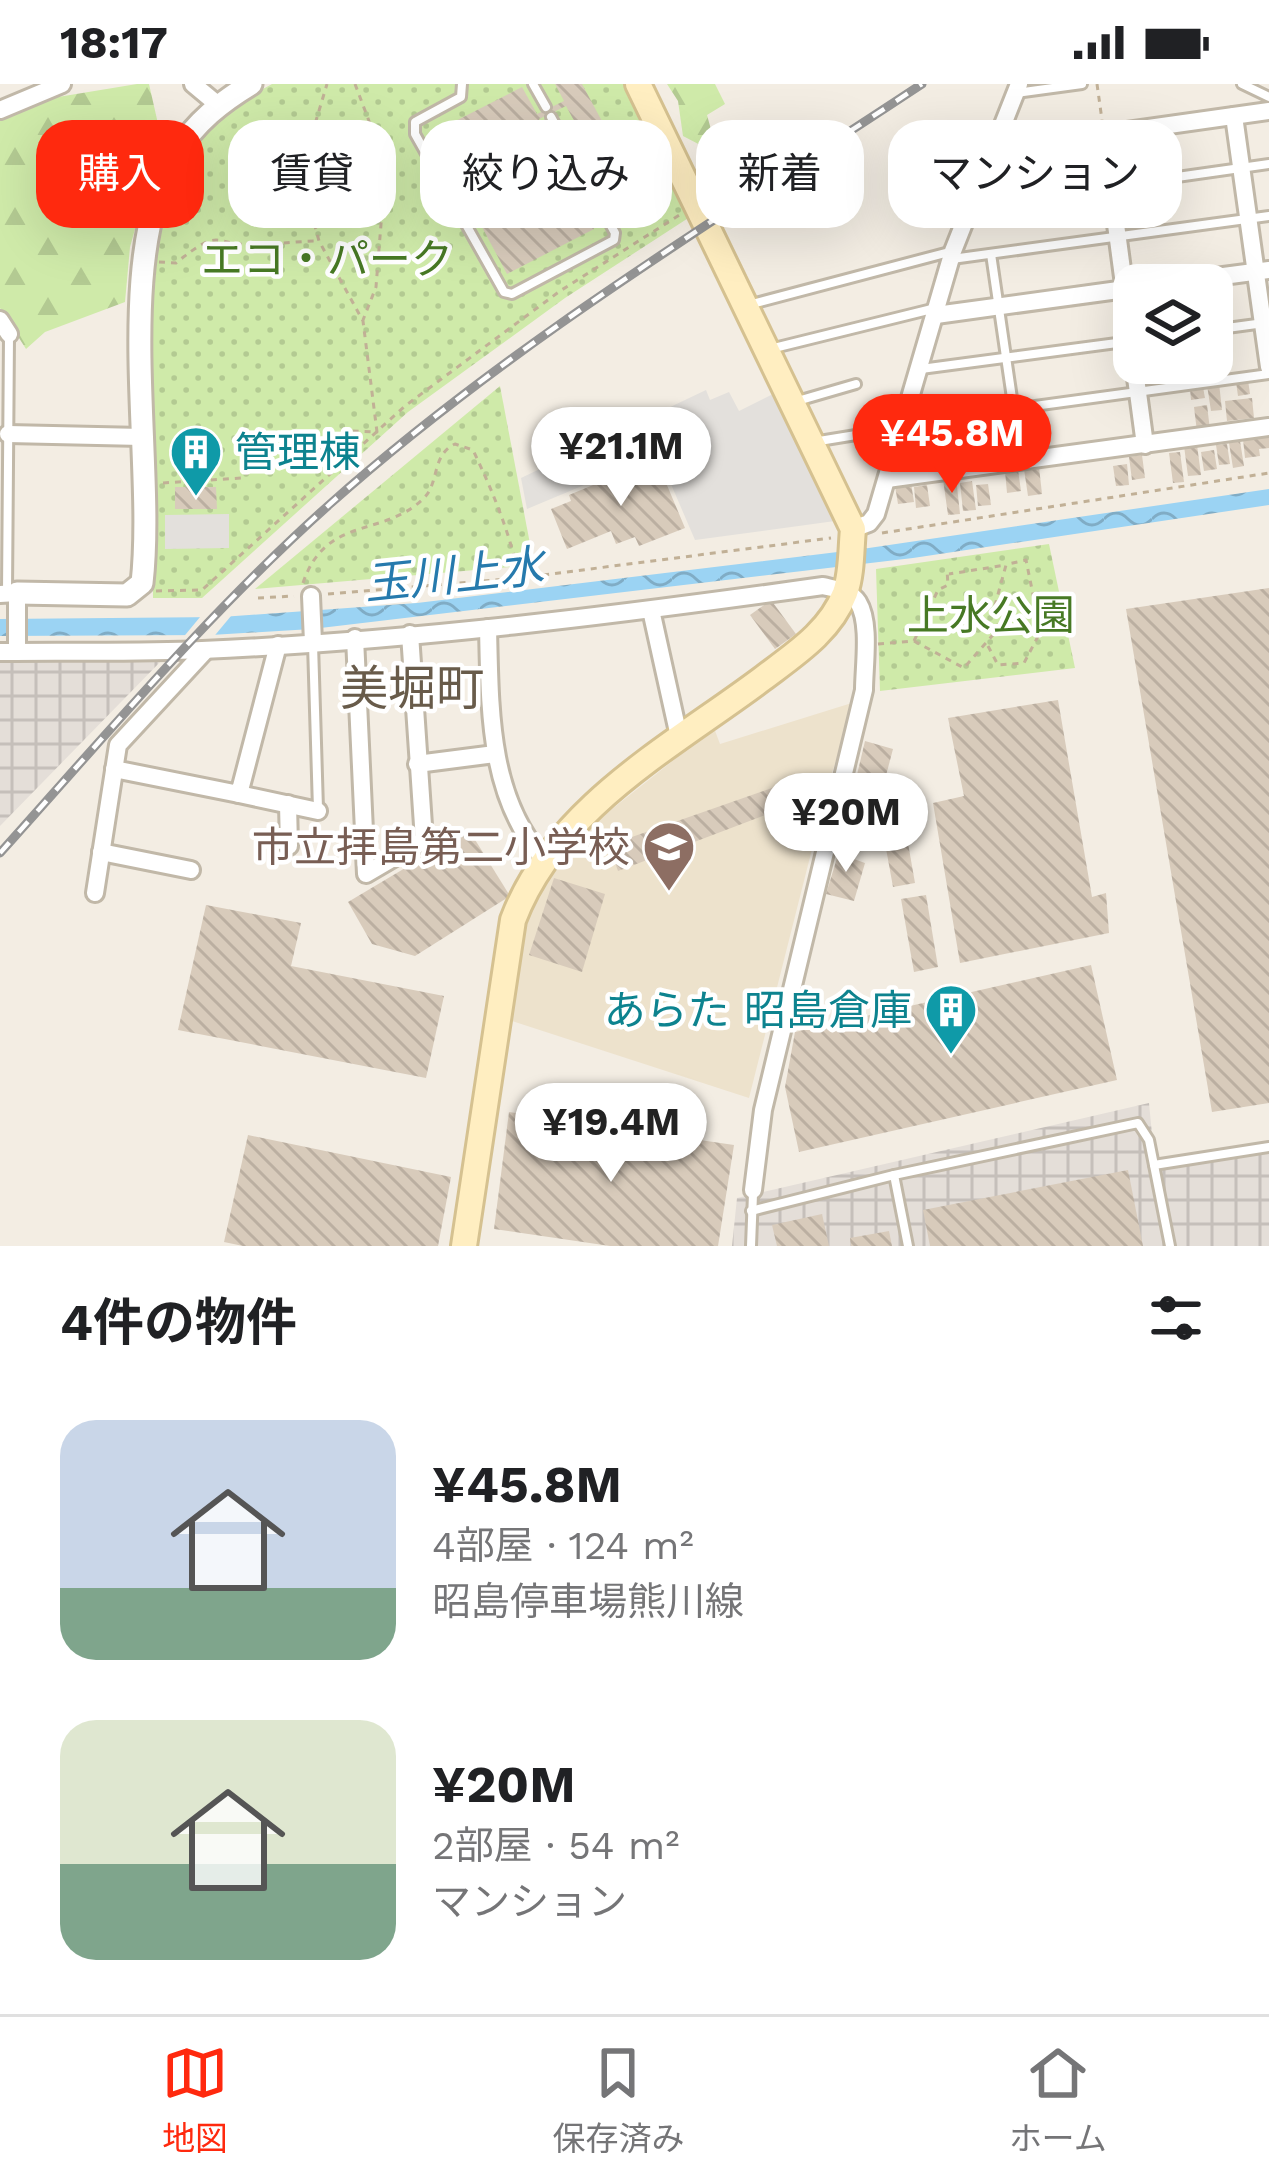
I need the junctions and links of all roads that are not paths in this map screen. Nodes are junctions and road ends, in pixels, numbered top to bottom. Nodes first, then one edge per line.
1 (62, 84) edge
2 (193, 84) edge
3 (251, 84) edge
4 (462, 84) edge
5 (533, 84) edge
6 (638, 84) edge
7 (1082, 84) edge
8 (1242, 84) edge
9 (1017, 89) edge
10 (1269, 97) edge
11 (217, 104) junction
12 (0, 110) edge
13 (1269, 111) edge
14 (1234, 116) junction
15 (1004, 120) edge
16 (1182, 123) edge
17 (1269, 164) edge
18 (1241, 168) junction
19 (1182, 176) edge
20 (1269, 216) edge
21 (1249, 219) junction
22 (962, 228) edge
23 (1117, 228) edge
24 (1118, 237) junction
25 (992, 254) junction
26 (952, 255) junction
27 (1124, 264) edge
28 (1262, 271) edge
29 (1113, 290) edge
30 (746, 305) junction
31 (998, 306) junction
32 (937, 311) junction
33 (1266, 323) edge
34 (5, 327) edge
35 (1233, 327) edge
36 (1113, 344) edge
37 (767, 350) junction
38 (1005, 358) junction
39 (920, 369) junction
40 (1269, 370) edge
41 (856, 384) dead end
42 (1137, 384) edge
43 (1138, 392) junction
44 (791, 403) junction
45 (1012, 409) junction
46 (901, 426) junction
47 (1269, 427) edge
48 (8, 434) junction
49 (142, 437) junction
50 (812, 442) junction
51 (1145, 445) junction
52 (1021, 461) junction
53 (887, 479) junction
54 (853, 537) junction
55 (847, 582) junction
56 (10, 596) edge
57 (311, 596) road end
58 (651, 610) junction
59 (488, 628) junction
60 (410, 634) junction
61 (355, 638) junction
62 (313, 642) junction
63 (278, 645) junction
64 (11, 647) edge
65 (206, 650) junction
66 (680, 741) junction
67 (495, 754) junction
68 (417, 764) junction
69 (114, 770) junction
70 (238, 794) junction
71 (288, 804) junction
72 (318, 811) joint
73 (289, 846) dead end
74 (101, 852) junction
75 (543, 858) junction
76 (191, 870) dead end
77 (95, 893) dead end
78 (1269, 1147) edge
79 (1154, 1165) junction
80 (894, 1175) junction
81 (753, 1190) joint
82 (751, 1211) junction
83 (464, 1246) edge
84 (751, 1246) edge
85 (908, 1246) edge
86 (1170, 1246) edge

1 - 12 street
2 - 11 street
3 - 11 street
4 - 5 lane
6 - 30 main road
7 - 9 lane
8 - 10 lane
9 - 15 street
11 - 49 street
13 - 14 street
14 - 16 street
14 - 18 street
17 - 18 lane
18 - 19 lane
18 - 21 street
20 - 21 lane
21 - 24 lane
21 - 28 street
22 - 26 street
23 - 24 street
24 - 25 lane
24 - 27 street
25 - 26 lane
25 - 31 lane
26 - 30 lane
26 - 32 street
28 - 33 street
29 - 31 street
30 - 37 main road
31 - 32 street
31 - 38 lane
32 - 37 lane
32 - 39 street
33 - 35 lane
33 - 40 street
34 - 48 lane
36 - 38 lane
37 - 44 main road
38 - 39 lane
38 - 45 lane
39 - 46 street
40 - 43 lane
41 - 44 lane
42 - 43 street
43 - 45 lane
43 - 51 street
44 - 50 main road
45 - 46 lane
45 - 52 lane
46 - 50 lane
46 - 53 street
47 - 51 street
48 - 49 street
48 - 56 lane
49 - 56 street
50 - 54 main road
51 - 52 street
52 - 53 street
53 - 54 street
54 - 55 main road
55 - 58 street
55 - 66 main road
55 - 81 street
56 - 64 street
57 - 62 street
58 - 59 street
58 - 66 street
59 - 60 street
59 - 67 street
60 - 61 street
60 - 68 street
61 - 62 street
61 - 68 street
62 - 63 street
62 - 72 lane
63 - 65 street
63 - 70 street
64 - 65 street
65 - 69 street
66 - 75 main road
67 - 68 street
67 - 75 street
69 - 70 street
69 - 74 street
70 - 71 street
71 - 72 street
71 - 73 street
74 - 76 street
74 - 77 street
75 - 83 main road
78 - 79 lane
79 - 80 lane
79 - 86 lane
80 - 82 lane
80 - 85 lane
81 - 82 lane
82 - 84 lane

